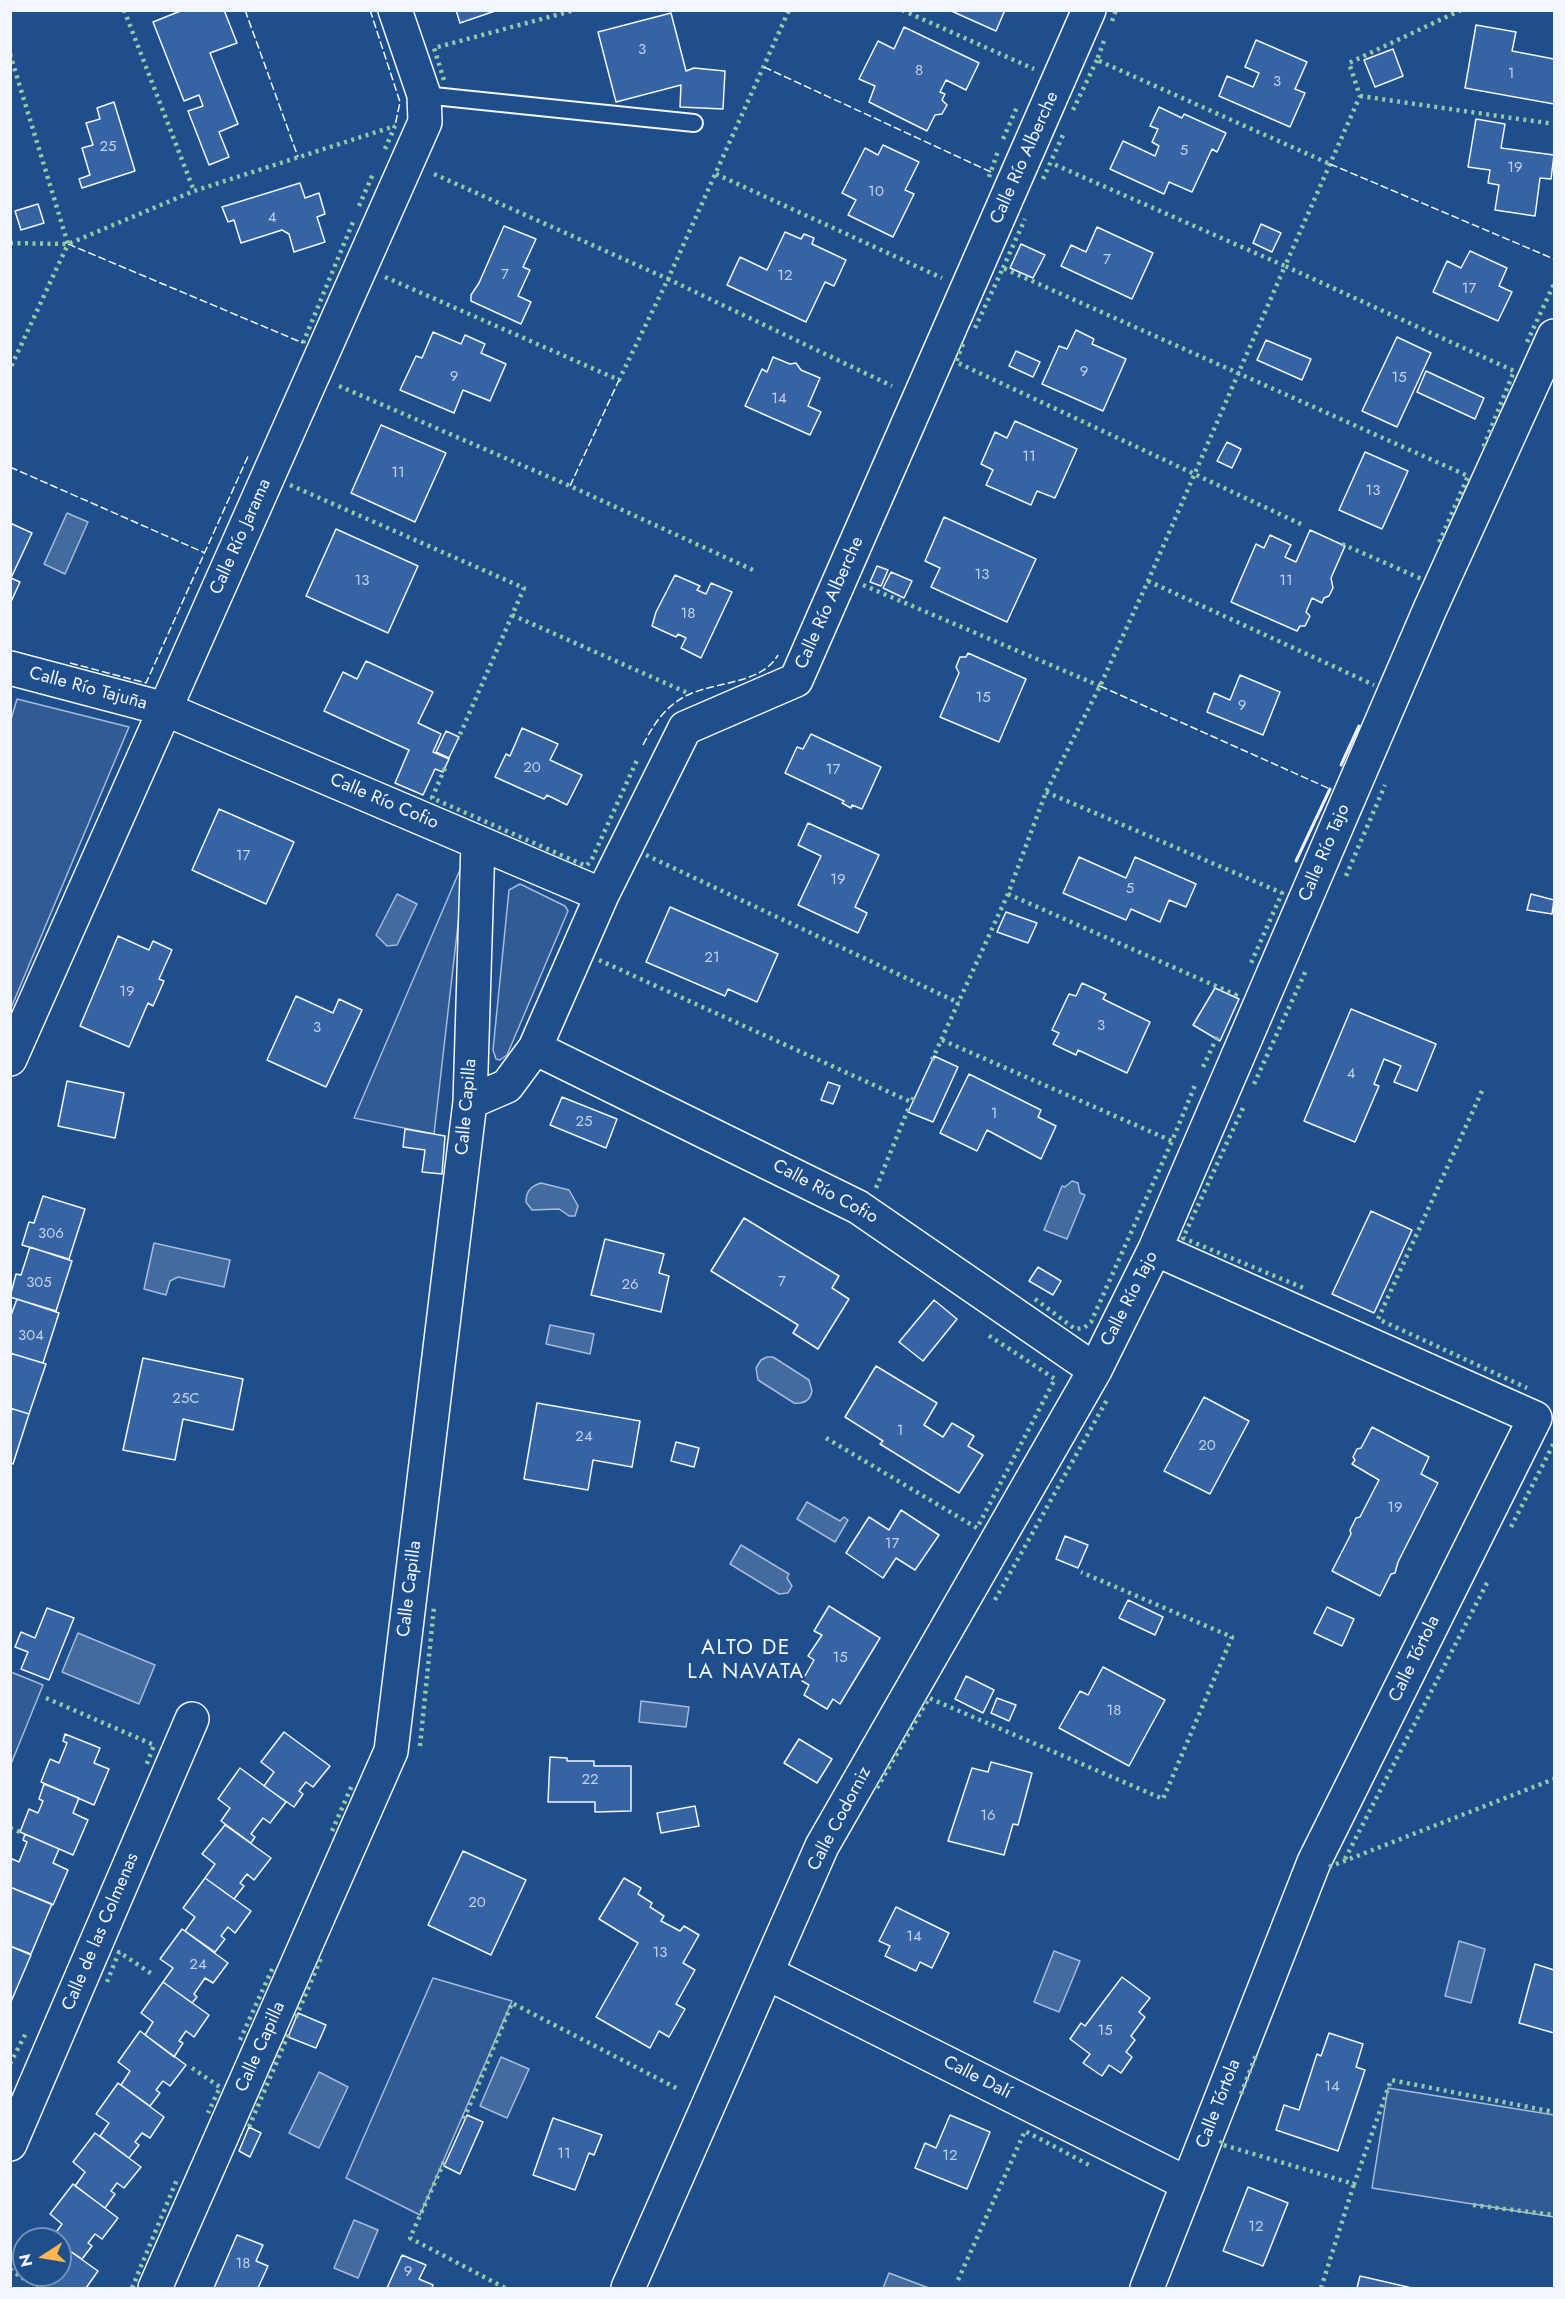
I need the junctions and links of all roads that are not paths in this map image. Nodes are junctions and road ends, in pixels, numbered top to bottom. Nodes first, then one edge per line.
1 (395, 10) edge
2 (1089, 10) edge
3 (424, 95) junction
4 (694, 123) dead end
5 (1554, 336) edge
6 (10, 668) edge
7 (165, 709) junction
8 (478, 843) junction
9 (602, 895) junction
10 (535, 1048) junction
11 (10, 1059) edge
12 (470, 1102) junction
13 (1155, 1249) junction
14 (1095, 1370) junction
15 (192, 1719) dead end
16 (767, 1973) junction
17 (10, 2144) edge
18 (1188, 2184) junction
19 (155, 2289) edge
20 (628, 2289) edge
21 (1147, 2289) edge

1 - 3 street, Calle Río Jarama
2 - 9 street, Calle Río Alberche
3 - 4 lane
3 - 7 street, Calle Río Jarama
5 - 13 street, Calle Río Tajo
6 - 7 street, Calle Río Tajuña
7 - 8 street, Calle Río Cofio
7 - 11 street, Calle Río Jarama
8 - 9 street, Calle Río Cofio
8 - 12 street, Calle Capilla
9 - 10 street, Calle Río Alberche
10 - 12 street, Calle Río Alberche
10 - 14 street, Calle Río Cofio
12 - 19 street, Calle Capilla
13 - 14 street, Calle Río Tajo
13 - 18 street, Calle Tórtola
14 - 16 street, Calle Codorniz
15 - 17 street, Calle de las Colmenas
16 - 18 street, Calle Dalí
16 - 20 street, Calle Codorniz
18 - 21 street, Calle Tórtola

